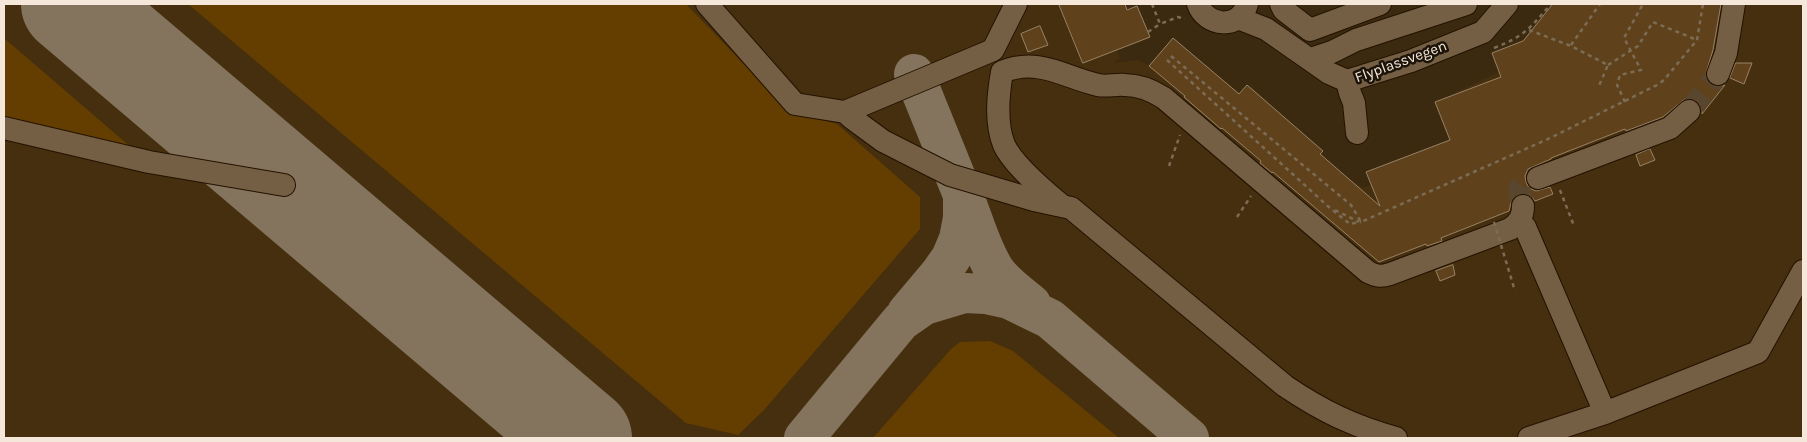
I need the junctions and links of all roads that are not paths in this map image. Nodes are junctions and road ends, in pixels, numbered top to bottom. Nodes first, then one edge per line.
1 (707, 4) edge
2 (1016, 4) edge
3 (1281, 4) edge
4 (1380, 4) edge
5 (1466, 4) edge
6 (1507, 4) edge
7 (1734, 4) edge
8 (1192, 11) edge
9 (1242, 11) edge
10 (993, 50) junction
11 (1311, 60) junction
12 (1013, 68) junction
13 (1718, 74) tunnel mouth
14 (1347, 81) junction
15 (1689, 111) tunnel mouth
16 (845, 112) junction
17 (4, 128) edge
18 (1357, 133) dead end
19 (1538, 178) tunnel mouth
20 (284, 185) dead end
21 (1063, 206) junction
22 (1803, 271) edge
23 (1605, 412) junction
24 (1339, 428) edge
25 (1396, 438) edge
26 (1528, 438) edge

1 - 16 lane
2 - 10 lane
3 - 4 lane
5 - 11 lane
6 - 14 lane, Flyplassvegen
7 - 13 lane
8 - 9 lane, Flyplassvegen
9 - 11 lane, Flyplassvegen
10 - 12 lane
10 - 16 lane
11 - 14 lane, Flyplassvegen
12 - 21 lane
12 - 23 lane
14 - 18 lane
15 - 19 lane
16 - 21 lane
17 - 20 lane
21 - 24 lane
22 - 23 lane
23 - 26 lane
24 - 25 lane

